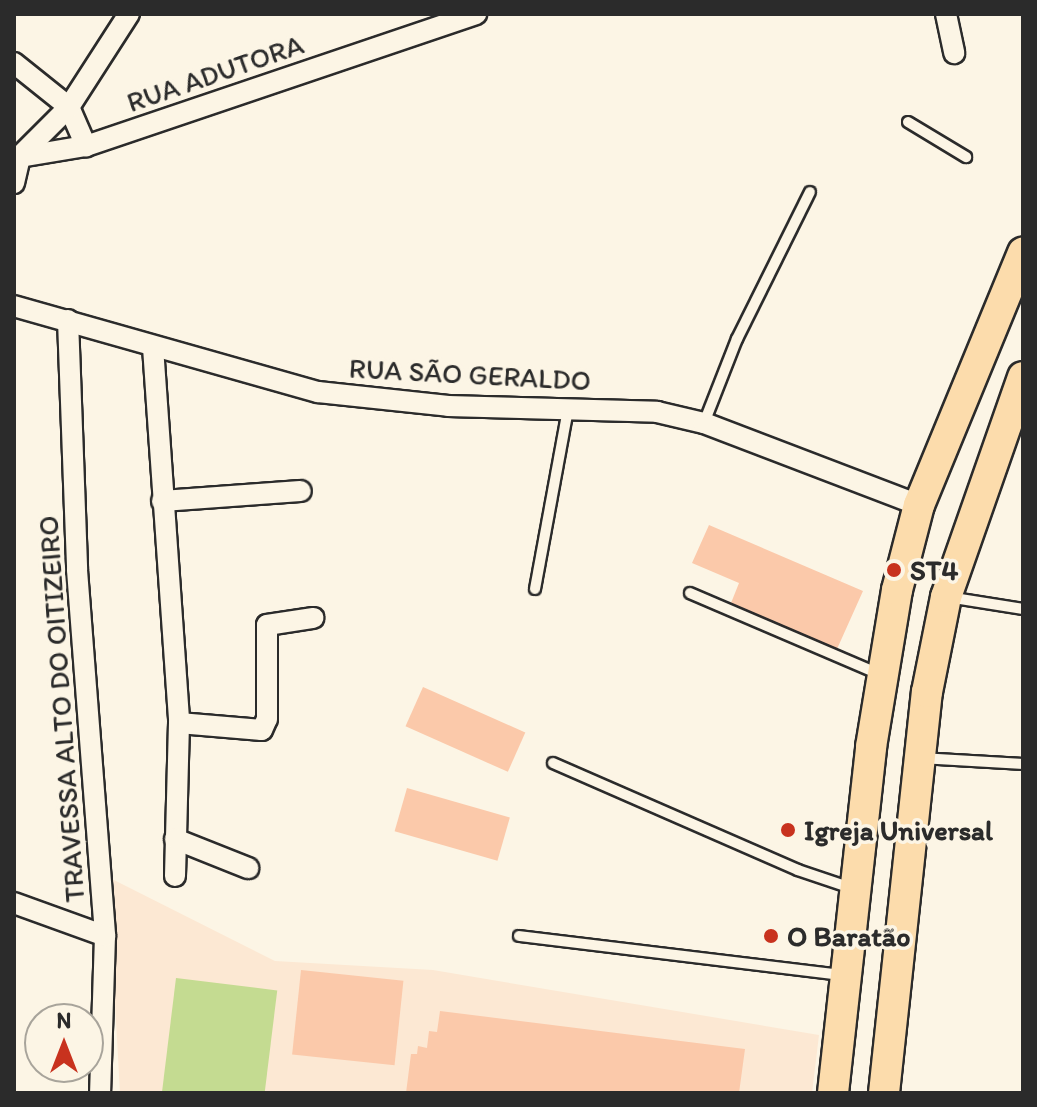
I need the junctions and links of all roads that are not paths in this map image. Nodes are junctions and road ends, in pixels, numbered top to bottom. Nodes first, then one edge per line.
1 (129, 14) edge
2 (476, 14) edge
3 (946, 14) edge
4 (954, 53) dead end
5 (14, 63) edge
6 (69, 107) junction
7 (908, 122) dead end
8 (86, 146) junction
9 (17, 157) edge
10 (966, 157) dead end
11 (14, 183) edge
12 (810, 192) dead end
13 (1023, 253) edge
14 (14, 306) edge
15 (68, 320) junction
16 (153, 347) junction
17 (1023, 377) edge
18 (568, 409) junction
19 (704, 423) junction
20 (301, 491) dead end
21 (162, 501) junction
22 (919, 505) junction
23 (535, 589) dead end
24 (690, 593) dead end
25 (946, 597) junction
26 (1023, 609) edge
27 (313, 618) dead end
28 (882, 676) junction
29 (179, 723) junction
30 (918, 757) junction
31 (553, 763) dead end
32 (1023, 764) edge
33 (175, 839) junction
34 (248, 868) dead end
35 (175, 876) dead end
36 (855, 889) junction
37 (14, 903) edge
38 (105, 936) junction
39 (519, 936) dead end
40 (845, 975) junction
41 (100, 1093) edge
42 (833, 1093) edge
43 (884, 1093) edge

1 - 6 street
2 - 8 street, RUA ADUTORA
3 - 4 street
5 - 6 street
6 - 8 street
6 - 9 street
7 - 10 lane
8 - 9 street, RUA ADUTORA
9 - 11 street
12 - 19 lane
13 - 22 main road
14 - 15 street, RUA SÃO GERALDO
15 - 16 street, RUA SÃO GERALDO
15 - 38 street, TRAVESSA ALTO DO OITIZEIRO
16 - 18 street, RUA SÃO GERALDO
16 - 21 street
17 - 25 main road
18 - 19 street, RUA SÃO GERALDO
18 - 23 lane
19 - 22 street, RUA SÃO GERALDO
20 - 21 street
21 - 29 street
22 - 28 main road
24 - 28 lane
25 - 26 lane
25 - 30 main road
27 - 29 street
28 - 36 main road
29 - 33 street
30 - 32 lane
30 - 43 main road
31 - 36 lane
33 - 34 street
33 - 35 street
36 - 40 main road
37 - 38 street
38 - 41 street, TRAVESSA ALTO DO OITIZEIRO
39 - 40 lane
40 - 42 main road

